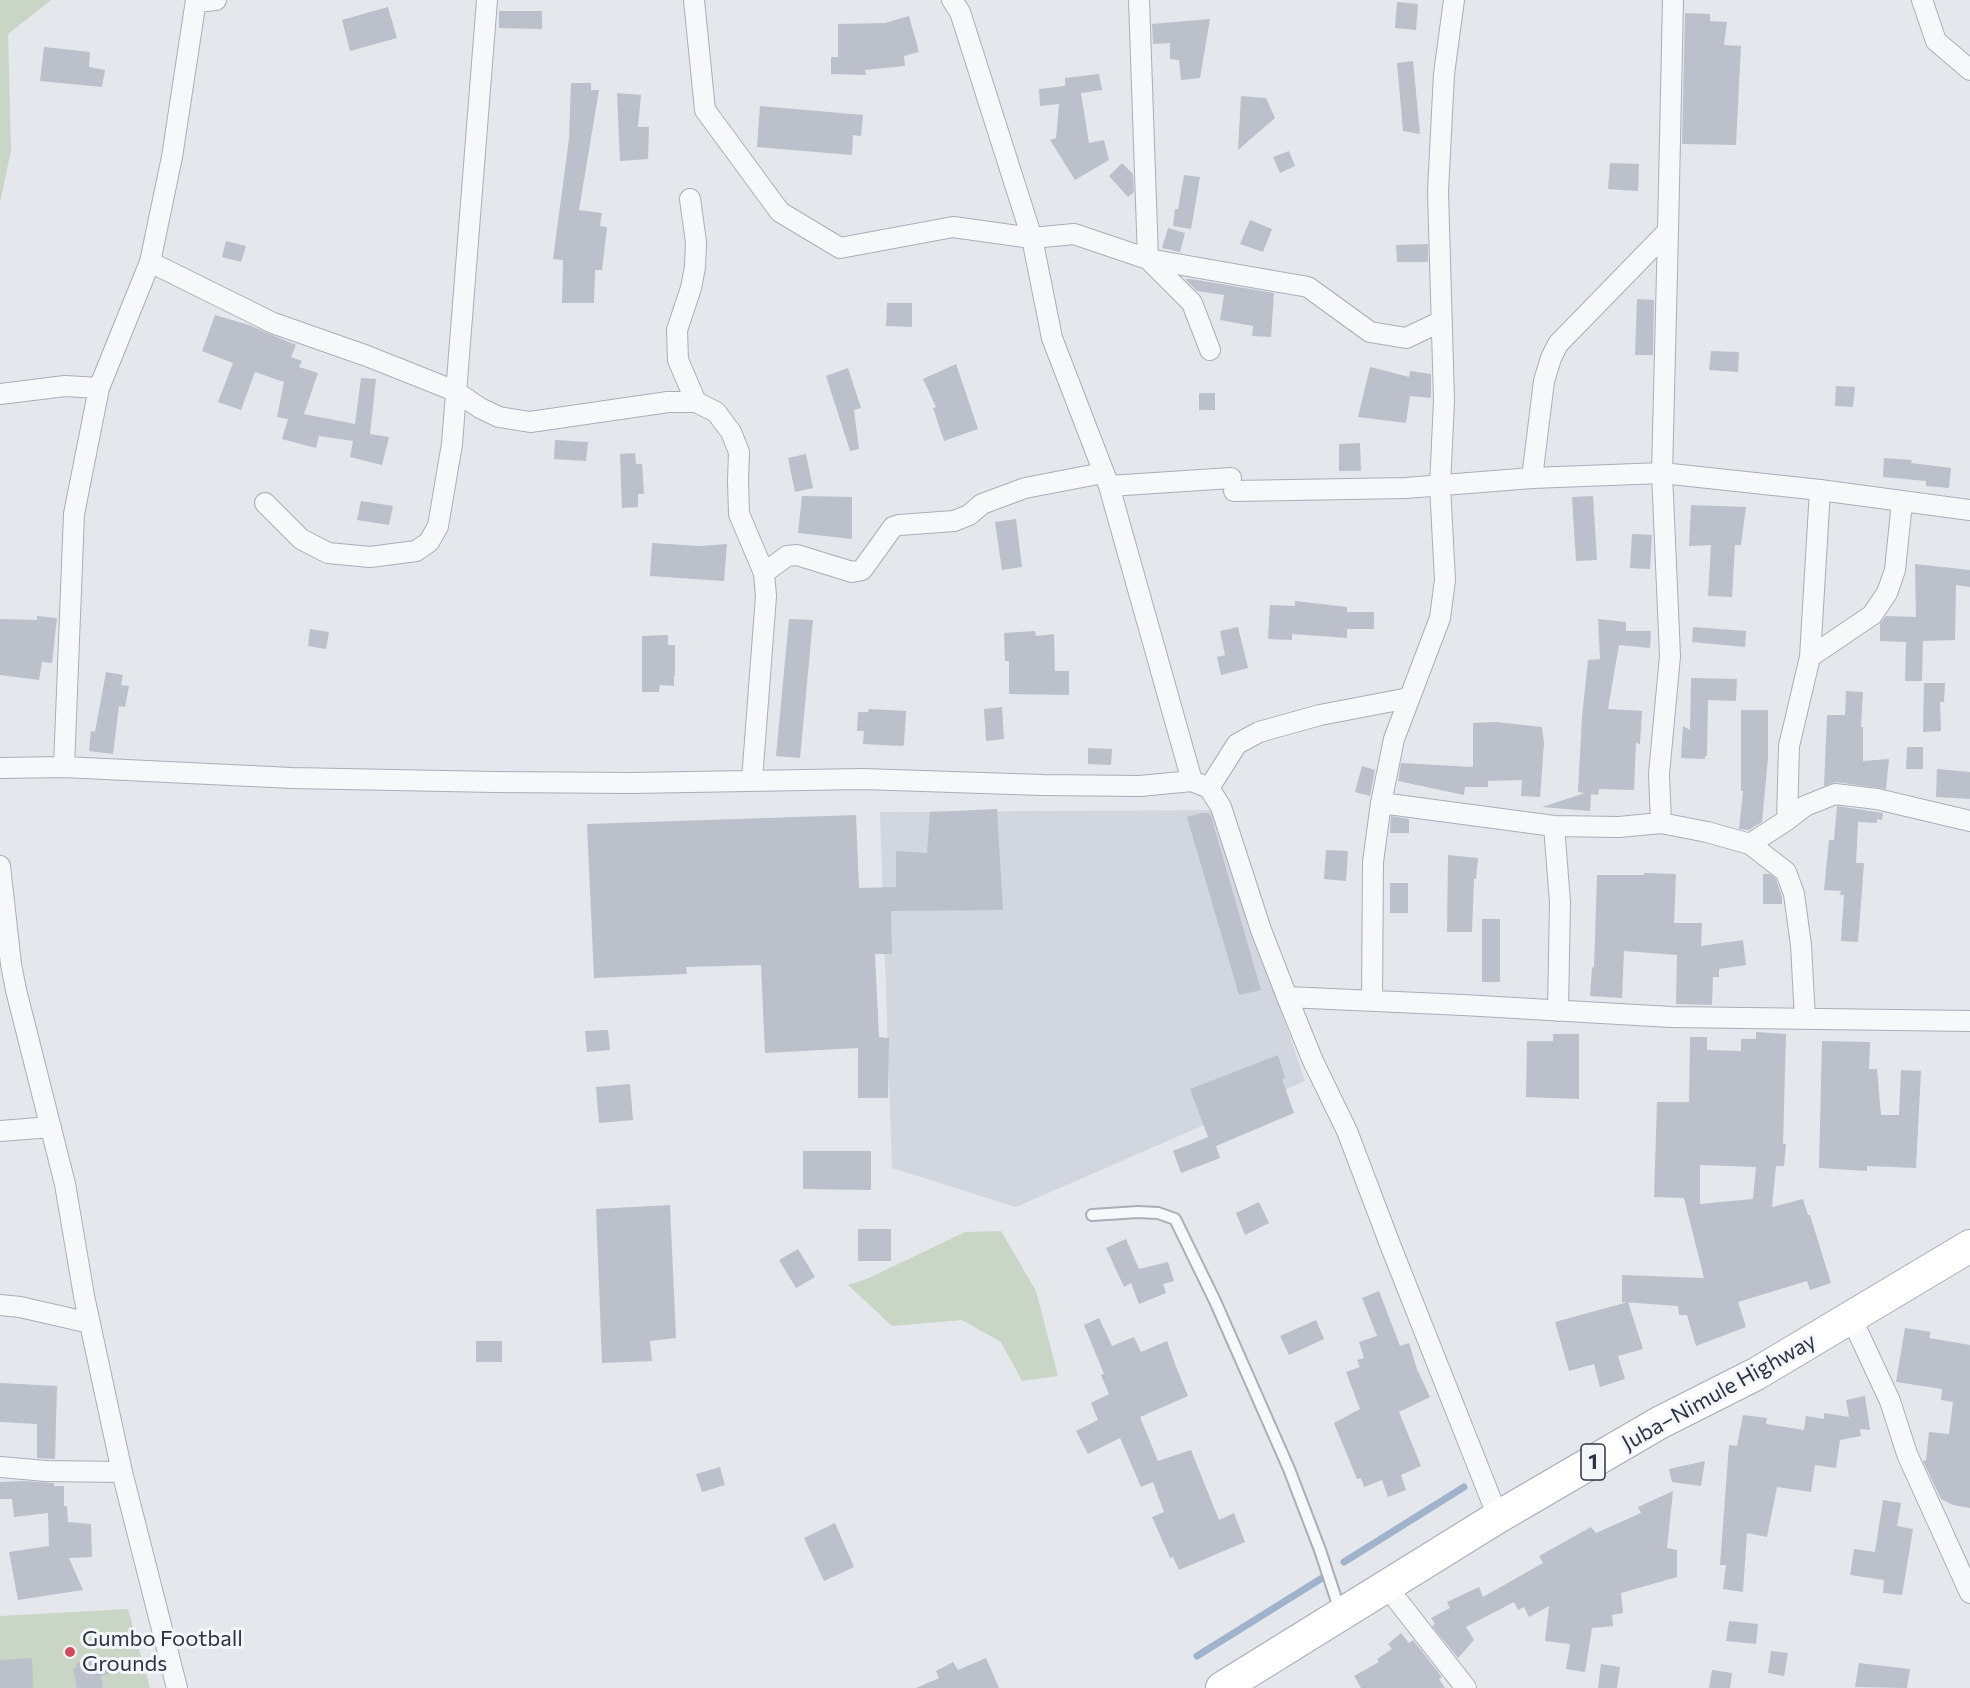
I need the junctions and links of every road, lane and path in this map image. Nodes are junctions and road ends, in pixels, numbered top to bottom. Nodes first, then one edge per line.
1 (216, 0) edge
2 (487, 0) edge
3 (694, 0) edge
4 (952, 0) edge
5 (1139, 0) edge
6 (1454, 0) edge
7 (1673, 0) edge
8 (1922, 0) edge
9 (196, 1) edge
10 (1970, 70) edge
11 (690, 199) dead end
12 (1668, 231) junction
13 (1032, 238) junction
14 (1148, 258) junction
15 (150, 262) junction
16 (1442, 321) junction
17 (1210, 350) dead end
18 (99, 388) junction
19 (455, 391) junction
20 (0, 394) edge
21 (696, 402) junction
22 (1662, 473) junction
23 (1532, 478) junction
24 (1106, 480) junction
25 (1440, 486) junction
26 (1820, 490) junction
27 (1902, 502) junction
28 (265, 503) dead end
29 (1970, 510) edge
30 (764, 573) junction
31 (1810, 657) junction
32 (1409, 698) junction
33 (64, 767) junction
34 (0, 768) edge
35 (752, 780) junction
36 (1200, 784) junction
37 (1381, 803) junction
38 (1787, 820) junction
39 (1970, 821) edge
40 (1661, 823) junction
41 (1554, 826) junction
42 (1750, 844) junction
43 (0, 866) edge
44 (5, 965) edge
45 (1287, 997) junction
46 (1372, 1000) junction
47 (1558, 1011) junction
48 (1805, 1019) junction
49 (1970, 1021) edge
50 (51, 1126) junction
51 (0, 1131) edge
52 (1092, 1215) dead end
53 (1970, 1246) edge
54 (0, 1305) edge
55 (1849, 1313) dead end
56 (90, 1323) junction
57 (0, 1467) edge
58 (122, 1472) junction
59 (1498, 1517) junction
60 (1387, 1587) junction
61 (1970, 1593) edge
62 (1341, 1614) junction
63 (177, 1688) edge
64 (1222, 1688) edge
65 (1466, 1688) edge

1 - 9 street
2 - 19 street
3 - 13 street
4 - 13 street
5 - 14 street
6 - 16 street
7 - 12 street
8 - 10 street
9 - 15 street
11 - 21 street
12 - 22 street
12 - 23 street
13 - 14 street
13 - 24 street
14 - 16 street
14 - 17 street
15 - 18 street
15 - 19 street
16 - 25 street
18 - 20 street
18 - 33 street
19 - 21 street
19 - 28 street
21 - 30 street
22 - 23 street
22 - 26 street
22 - 40 street
23 - 25 street
24 - 25 street
24 - 30 street
24 - 36 street
25 - 32 street
26 - 27 street
26 - 31 street
27 - 29 street
27 - 31 street
30 - 35 street
31 - 38 street
32 - 36 street
32 - 37 street
33 - 34 street
33 - 35 street
35 - 36 street
36 - 45 street
37 - 41 street
37 - 46 street
38 - 39 street
38 - 42 street
40 - 41 street
40 - 42 street
41 - 47 street
42 - 48 street
43 - 44 street
44 - 50 street
45 - 46 street
45 - 59 street
46 - 47 street
47 - 48 street
48 - 49 street
50 - 51 street
50 - 56 street
52 - 62 lane
53 - 59 main road, Juba–Nimule Highway / 1
54 - 56 street
55 - 61 street
56 - 58 street
57 - 58 street
58 - 63 street
59 - 60 main road, Juba–Nimule Highway / 1
60 - 62 main road, Juba–Nimule Highway / 1
60 - 65 street
62 - 64 main road, Juba–Nimule Highway / 1

